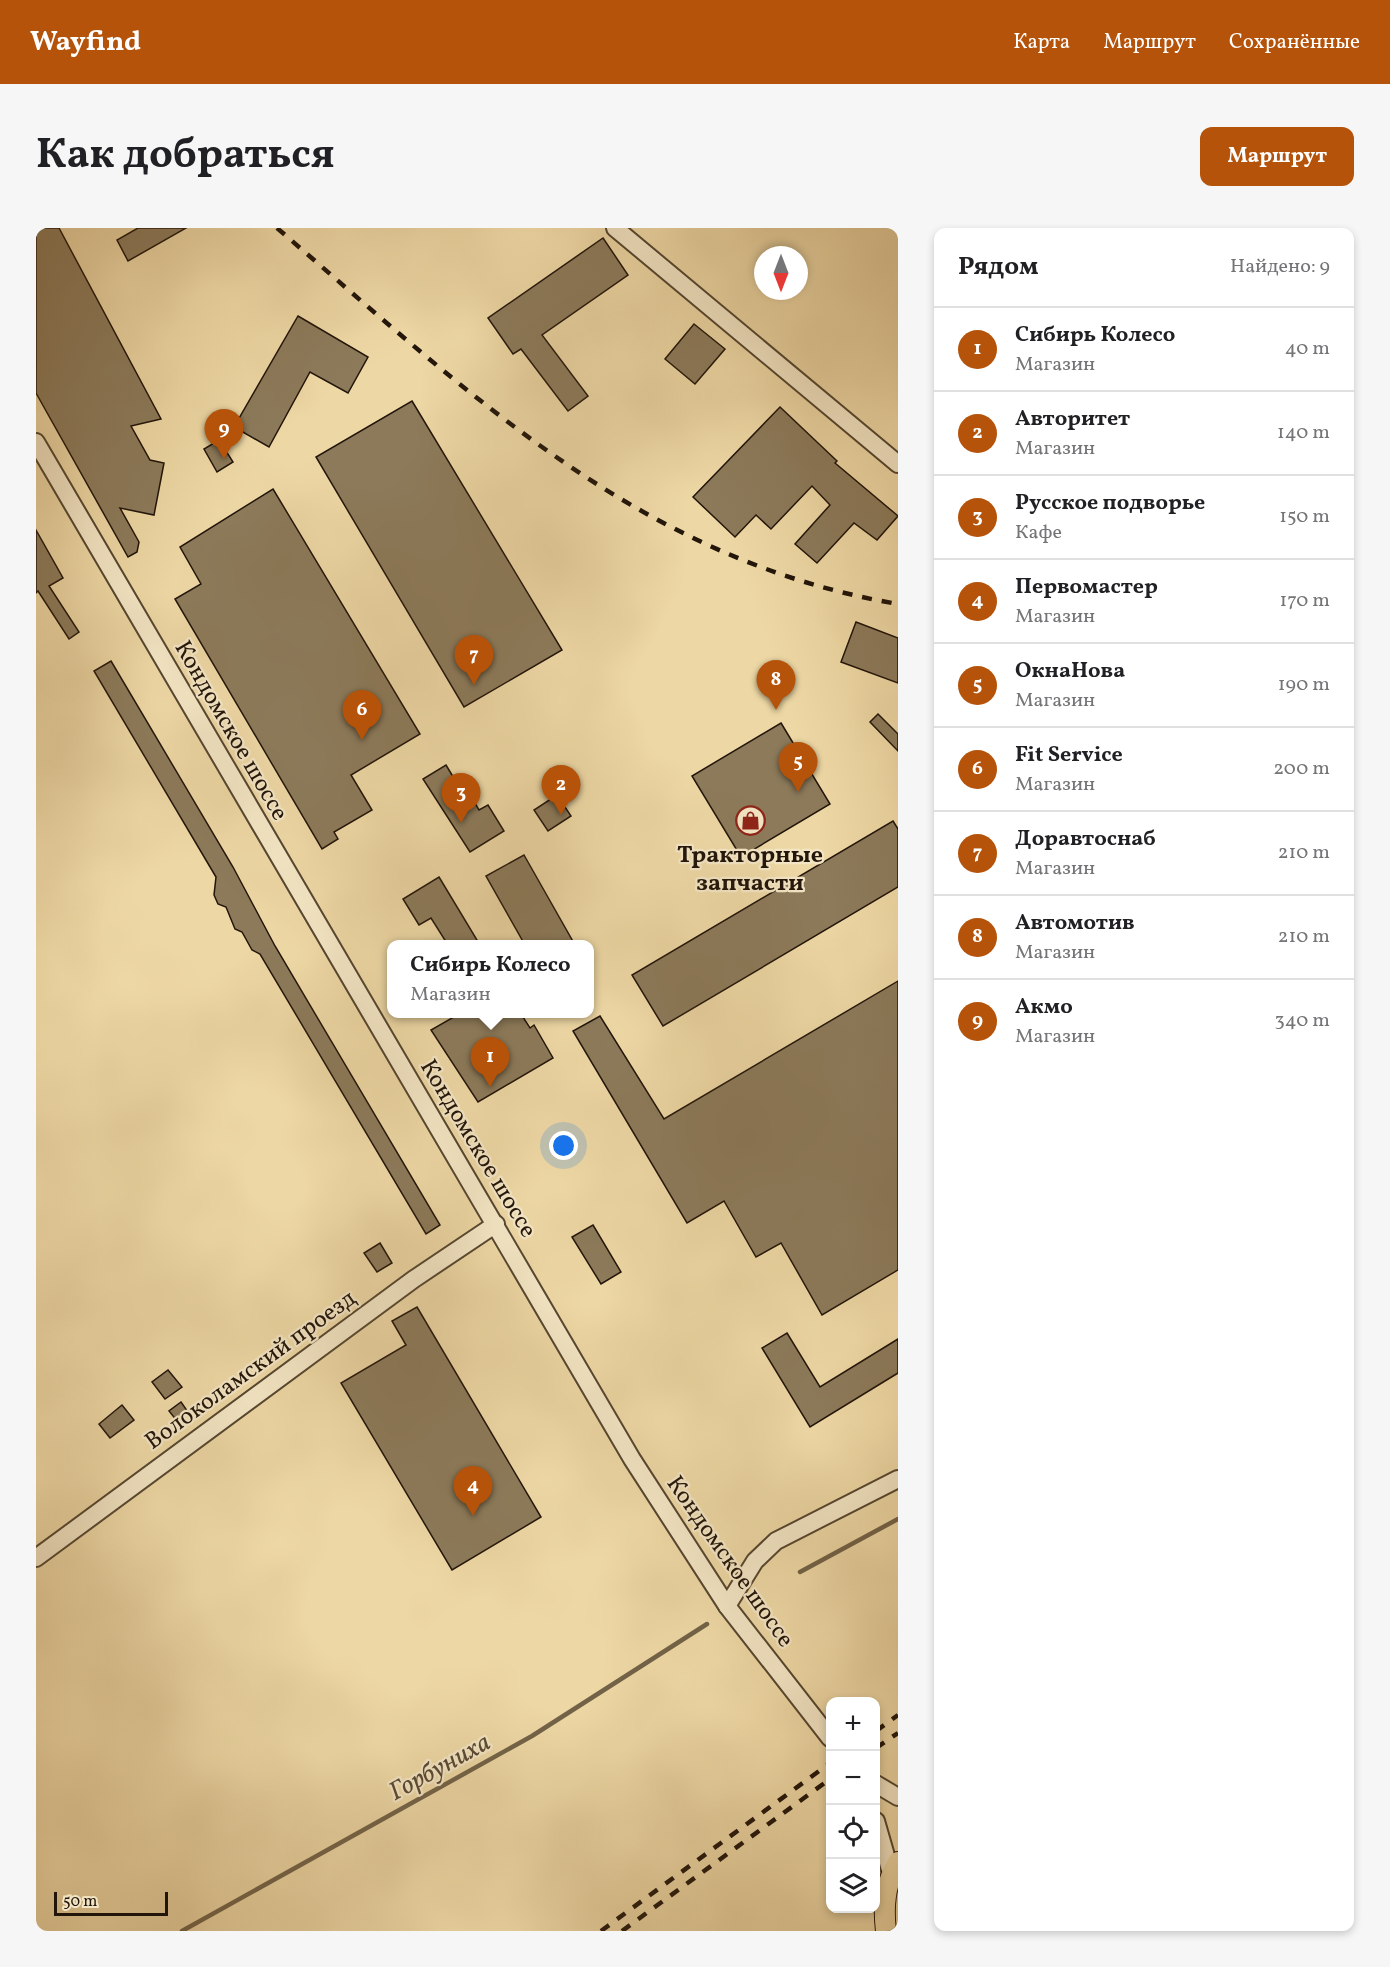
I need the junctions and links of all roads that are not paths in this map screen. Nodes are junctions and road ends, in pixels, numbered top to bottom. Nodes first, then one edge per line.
1 (615, 228) edge
2 (36, 442) edge
3 (898, 464) edge
4 (496, 1224) junction
5 (898, 1479) edge
6 (36, 1558) edge
7 (727, 1606) junction
8 (826, 1732) edge
9 (880, 1786) edge
10 (898, 1797) edge
11 (880, 1831) edge
12 (895, 1867) edge
13 (884, 1911) junction
14 (874, 1931) edge
15 (886, 1931) edge

1 - 3 street
2 - 4 street, Кондомское шоссе
4 - 6 street, Волоколамский проезд
4 - 7 street, Кондомское шоссе
5 - 7 street
7 - 8 street, Кондомское шоссе
9 - 10 street
11 - 12 street
12 - 13 main road
13 - 14 main road
13 - 15 main road

